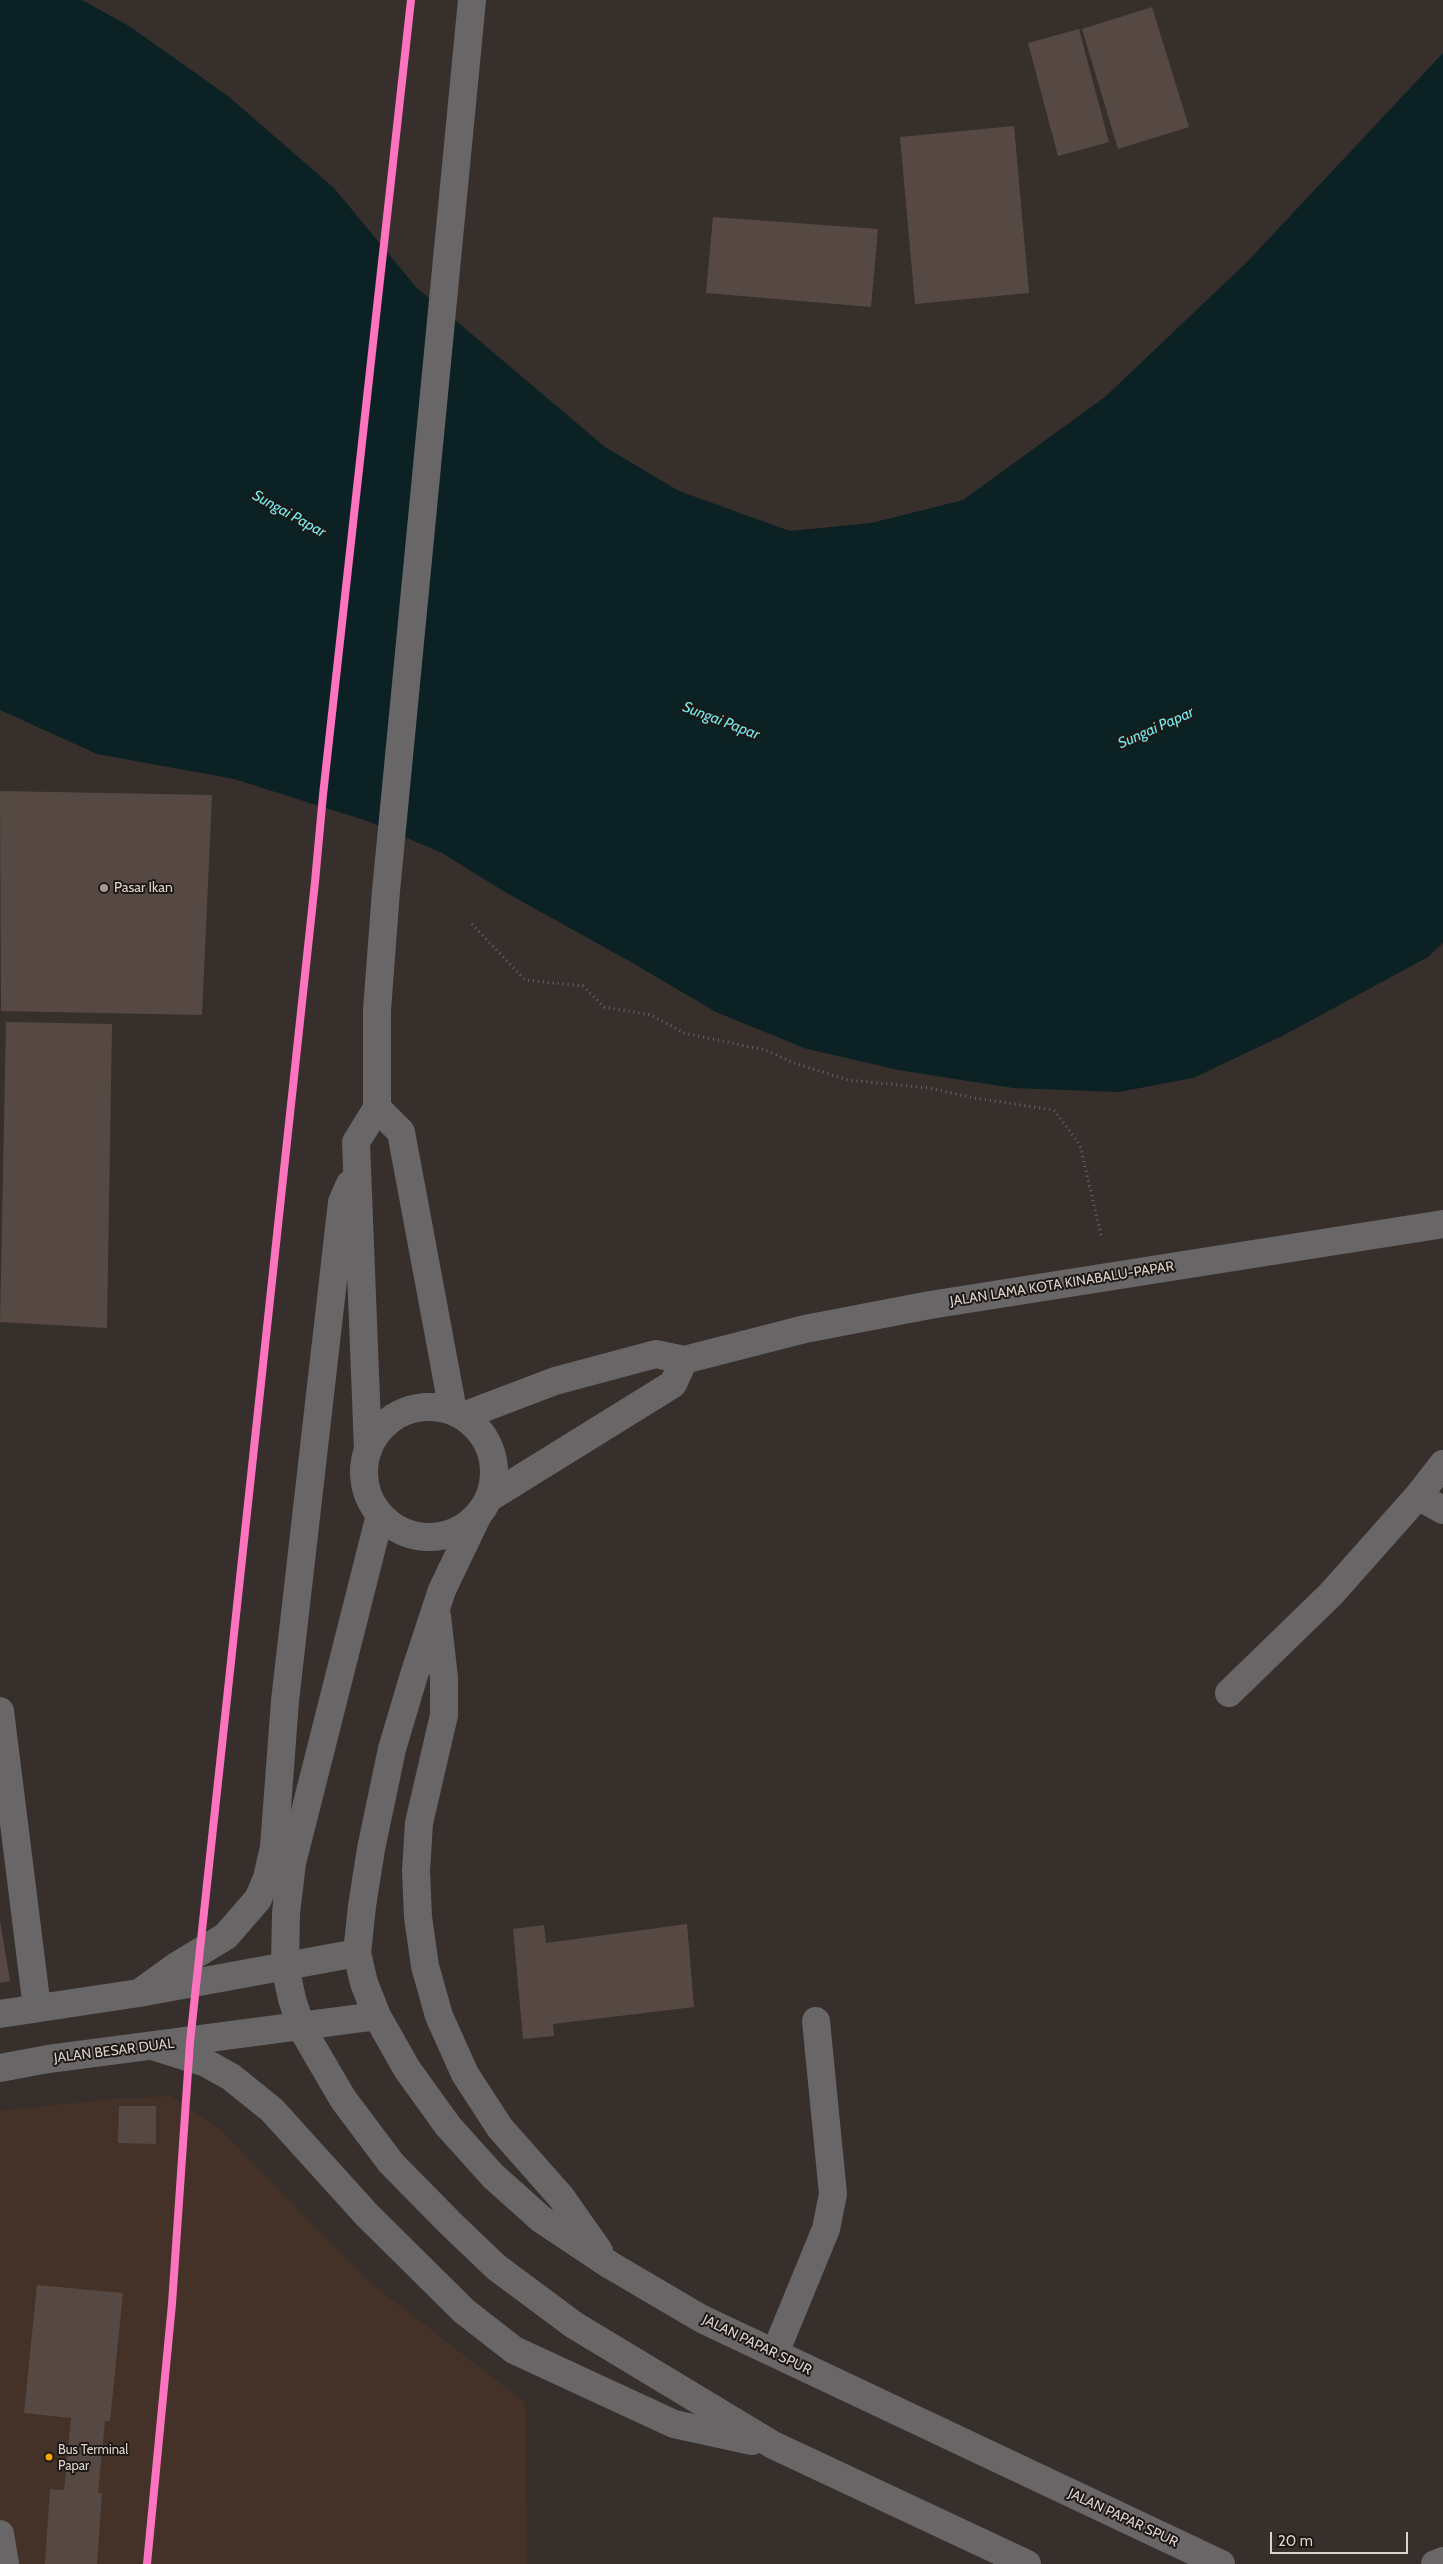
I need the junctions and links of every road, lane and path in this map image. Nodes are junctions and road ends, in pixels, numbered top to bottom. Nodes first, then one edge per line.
1 (472, 0) edge
2 (472, 924) dead end
3 (377, 1108) junction
4 (357, 1166) junction
5 (1443, 1224) edge
6 (1112, 1278) junction
7 (684, 1360) junction
8 (458, 1414) junction
9 (368, 1450) junction
10 (1443, 1464) edge
11 (1418, 1496) junction
12 (483, 1506) junction
13 (1443, 1510) edge
14 (380, 1515) junction
15 (436, 1607) junction
16 (1229, 1693) dead end
17 (0, 1711) edge
18 (357, 1953) junction
19 (285, 1966) junction
20 (139, 1993) junction
21 (37, 2008) junction
22 (0, 2014) edge
23 (378, 2016) junction
24 (816, 2021) dead end
25 (301, 2027) junction
26 (152, 2046) junction
27 (0, 2068) edge
28 (610, 2265) junction
29 (775, 2354) junction
30 (773, 2445) junction
31 (0, 2534) edge
32 (1012, 2561) edge
33 (1443, 2561) edge
34 (4, 2564) edge
35 (1221, 2564) edge
36 (1435, 2564) edge

1 - 3 main road
2 - 6 path
3 - 4 main road
3 - 8 main road
4 - 9 main road
4 - 20 main road
5 - 6 main road, JALAN LAMA KOTA KINABALU-PAPAR
6 - 7 main road, JALAN LAMA KOTA KINABALU-PAPAR
7 - 8 main road
7 - 12 main road
8 - 9 main road
8 - 12 main road
9 - 14 main road
10 - 11 lane
11 - 13 lane
11 - 16 lane
12 - 14 main road
12 - 15 main road
14 - 19 main road
15 - 18 main road
15 - 28 main road
17 - 21 lane
18 - 19 main road
18 - 23 main road, JALAN PAPAR SPUR
19 - 20 main road
19 - 25 main road
20 - 21 main road
21 - 22 main road
23 - 25 main road, JALAN BESAR DUAL
23 - 28 main road, JALAN PAPAR SPUR
24 - 29 lane
25 - 26 main road, JALAN BESAR DUAL
25 - 30 main road
26 - 27 main road, JALAN BESAR DUAL
26 - 30 main road
28 - 29 main road, JALAN PAPAR SPUR
29 - 35 main road, JALAN PAPAR SPUR
30 - 32 main road
31 - 34 lane
33 - 36 lane

